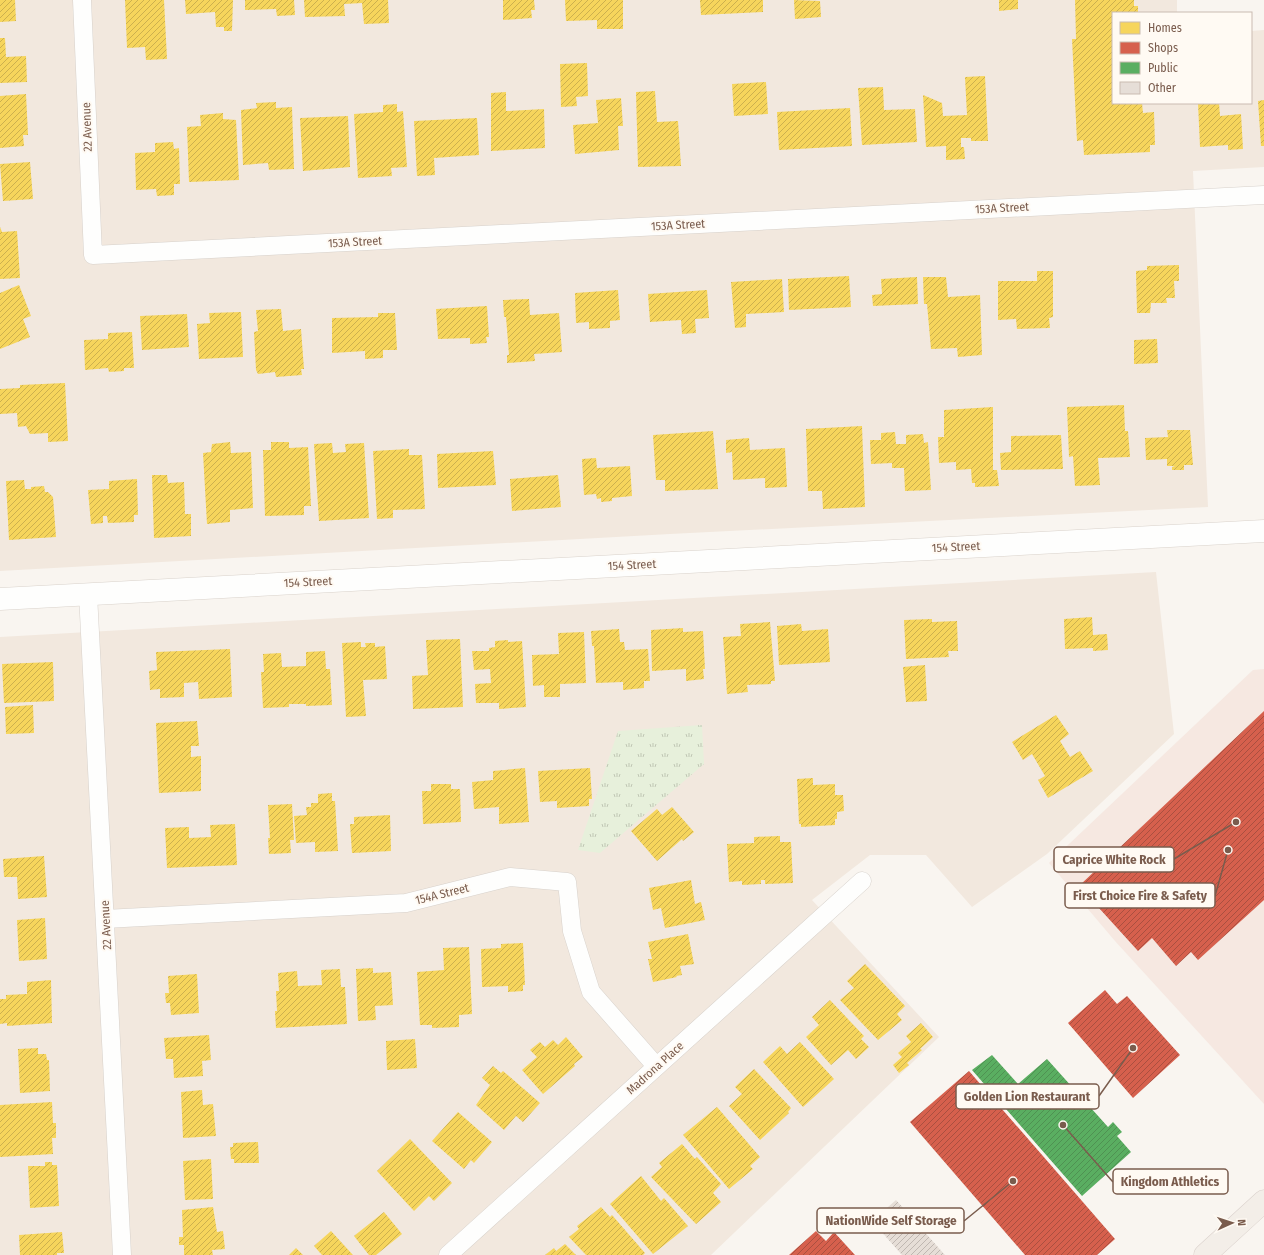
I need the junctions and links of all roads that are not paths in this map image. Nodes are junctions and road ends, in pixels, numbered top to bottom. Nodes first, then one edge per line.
1 (82, 0) edge
2 (1264, 195) edge
3 (93, 255) joint
4 (1264, 531) edge
5 (88, 594) junction
6 (0, 599) edge
7 (862, 881) dead end
8 (105, 920) junction
9 (656, 1066) junction
10 (1264, 1201) edge
11 (122, 1255) edge
12 (448, 1255) edge
13 (1204, 1255) edge

1 - 3 street, 22 Avenue
2 - 3 street, 153A Street
4 - 5 street, 154 Street
5 - 6 street, 154 Street
5 - 8 street, 22 Avenue
7 - 9 street, Madrona Place
8 - 9 street, 154A Street
8 - 11 street, 22 Avenue
9 - 12 street, Madrona Place
10 - 13 main road

